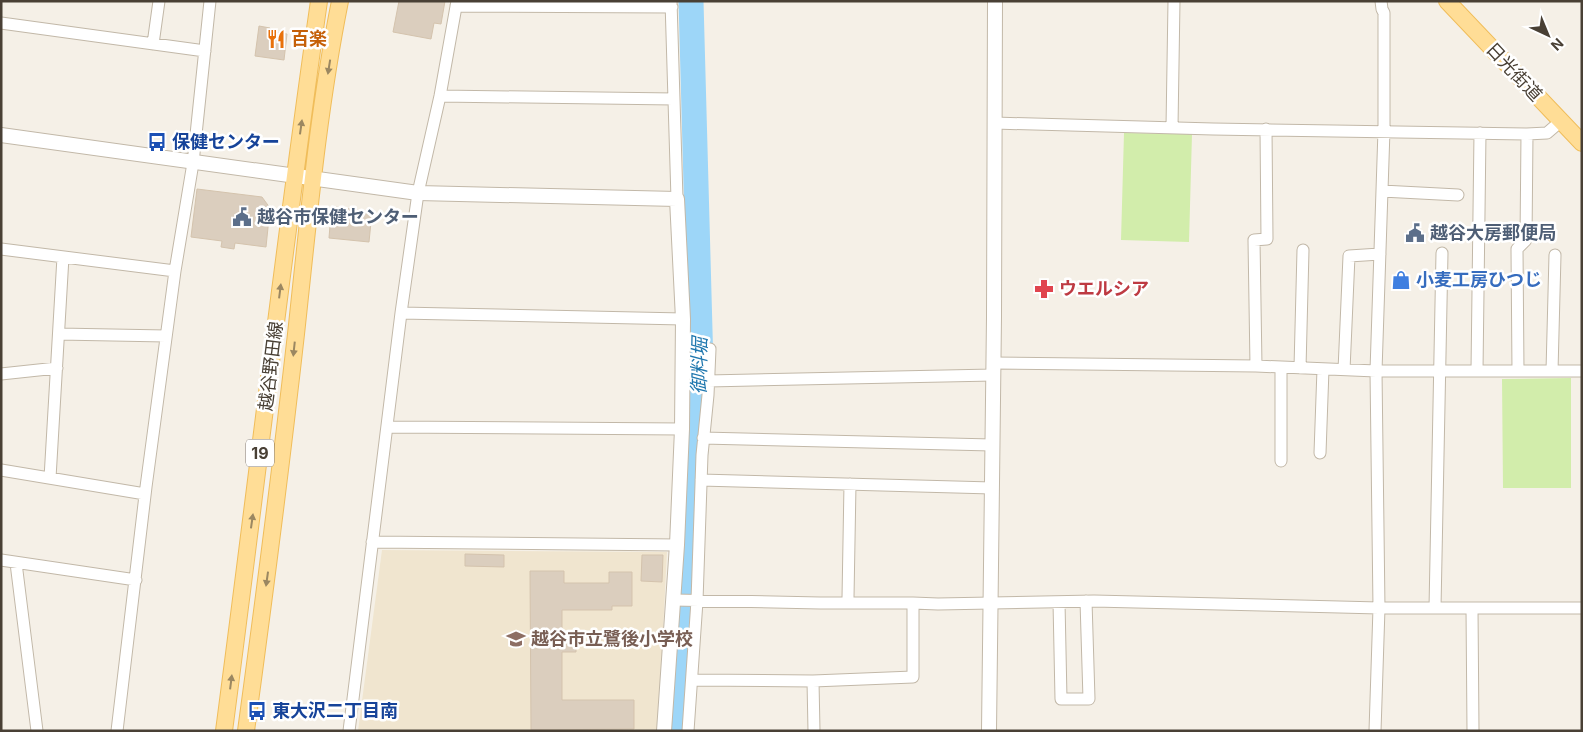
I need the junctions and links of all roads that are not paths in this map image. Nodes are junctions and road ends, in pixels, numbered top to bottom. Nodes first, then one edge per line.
1 (159, 1) edge
2 (210, 1) edge
3 (319, 1) edge
4 (340, 1) edge
5 (995, 1) edge
6 (1174, 1) edge
7 (1381, 1) edge
8 (1447, 1) edge
9 (457, 4) edge
10 (589, 4) edge
11 (672, 4) edge
12 (1, 23) edge
13 (153, 44) junction
14 (205, 51) junction
15 (440, 96) junction
16 (674, 98) junction
17 (1561, 121) junction
18 (994, 123) junction
19 (1172, 127) junction
20 (1266, 129) junction
21 (1384, 130) junction
22 (1480, 133) junction
23 (1527, 134) junction
24 (1, 135) edge
25 (1579, 136) edge
26 (192, 163) junction
27 (294, 176) junction
28 (313, 178) junction
29 (1382, 191) junction
30 (418, 193) junction
31 (1458, 195) dead end
32 (677, 199) junction
33 (1, 249) edge
34 (1303, 250) dead end
35 (1442, 253) dead end
36 (1380, 254) junction
37 (1555, 255) dead end
38 (63, 257) junction
39 (175, 271) junction
40 (401, 313) junction
41 (683, 319) junction
42 (59, 334) junction
43 (166, 336) junction
44 (710, 349) dead end
45 (1256, 366) junction
46 (1282, 367) junction
47 (57, 368) junction
48 (1300, 368) junction
49 (993, 369) junction
50 (1323, 369) junction
51 (1344, 370) junction
52 (1376, 371) junction
53 (1440, 371) junction
54 (1477, 371) junction
55 (1518, 371) junction
56 (1552, 371) junction
57 (1582, 371) edge
58 (1, 374) edge
59 (708, 381) junction
60 (387, 427) junction
61 (682, 429) junction
62 (703, 438) junction
63 (992, 445) junction
64 (1320, 453) dead end
65 (1281, 461) dead end
66 (1, 470) edge
67 (50, 478) junction
68 (701, 480) junction
69 (850, 484) junction
70 (992, 488) junction
71 (145, 494) junction
72 (372, 542) junction
73 (677, 544) junction
74 (1, 560) edge
75 (16, 563) junction
76 (136, 580) junction
77 (848, 598) dead end
78 (676, 600) junction
79 (695, 601) junction
80 (1086, 601) junction
81 (1059, 602) junction
82 (913, 603) junction
83 (992, 603) junction
84 (1379, 608) junction
85 (1435, 608) junction
86 (1472, 608) junction
87 (1582, 608) edge
88 (692, 680) junction
89 (813, 681) junction
90 (37, 731) edge
91 (117, 731) edge
92 (224, 731) edge
93 (246, 731) edge
94 (349, 731) edge
95 (664, 731) edge
96 (688, 731) edge
97 (814, 731) edge
98 (989, 731) edge
99 (1375, 731) edge
100 (1473, 731) edge

1 - 13 street
2 - 14 street
27 -> 3 main road, 越谷野田線 / 19
4 -> 28 main road, 越谷野田線 / 19
5 - 18 street
6 - 19 street
7 - 21 street
8 - 17 main road, 日光街道
9 - 10 street
9 - 15 street
10 - 11 street
11 - 16 street
12 - 13 street
13 - 14 street
14 - 26 street
15 - 16 street
15 - 30 street
16 - 32 street
17 - 23 street
17 - 25 main road, 日光街道
18 - 19 street
18 - 49 street
19 - 20 street
20 - 21 street
20 - 45 street
21 - 22 street
21 - 29 street
22 - 23 street
22 - 54 street
23 - 55 street
24 - 26 street
26 - 27 street
26 - 39 street
27 - 28 street
92 -> 27 main road, 越谷野田線 / 19
28 - 30 street
28 -> 93 main road, 越谷野田線 / 19
29 - 31 street
29 - 36 street
30 - 32 street
30 - 40 street
32 - 41 street
33 - 38 street
34 - 48 street
35 - 53 street
36 - 51 street
36 - 52 street
37 - 56 street
38 - 39 street
38 - 42 street
39 - 43 street
40 - 41 street
40 - 60 street
41 - 61 street
42 - 43 street
42 - 47 street
43 - 71 street
44 - 59 street
45 - 46 street
45 - 49 street
46 - 48 street
46 - 65 street
47 - 58 street
47 - 67 street
48 - 50 street
49 - 59 street
49 - 63 street
50 - 51 street
50 - 64 street
51 - 52 street
52 - 53 street
52 - 84 street
53 - 54 street
53 - 85 street
54 - 55 street
55 - 56 street
56 - 57 street
59 - 62 street
60 - 61 street
60 - 72 street
61 - 73 street
62 - 63 street
62 - 68 street
63 - 70 street
66 - 67 street
67 - 71 street
68 - 69 street
68 - 79 street
69 - 70 street
69 - 77 street
70 - 83 street
71 - 76 street
72 - 73 street
72 - 94 street
73 - 78 street
74 - 75 street
75 - 76 street
75 - 90 street
76 - 91 street
78 - 79 street
78 - 95 street
79 - 82 street
79 - 88 street
80 - 81 street
80 - 81 street
80 - 84 street
81 - 83 street
82 - 83 street
82 - 89 street
83 - 98 street
84 - 85 street
84 - 99 street
85 - 86 street
86 - 87 street
86 - 100 street
88 - 89 street
88 - 96 street
89 - 97 street

